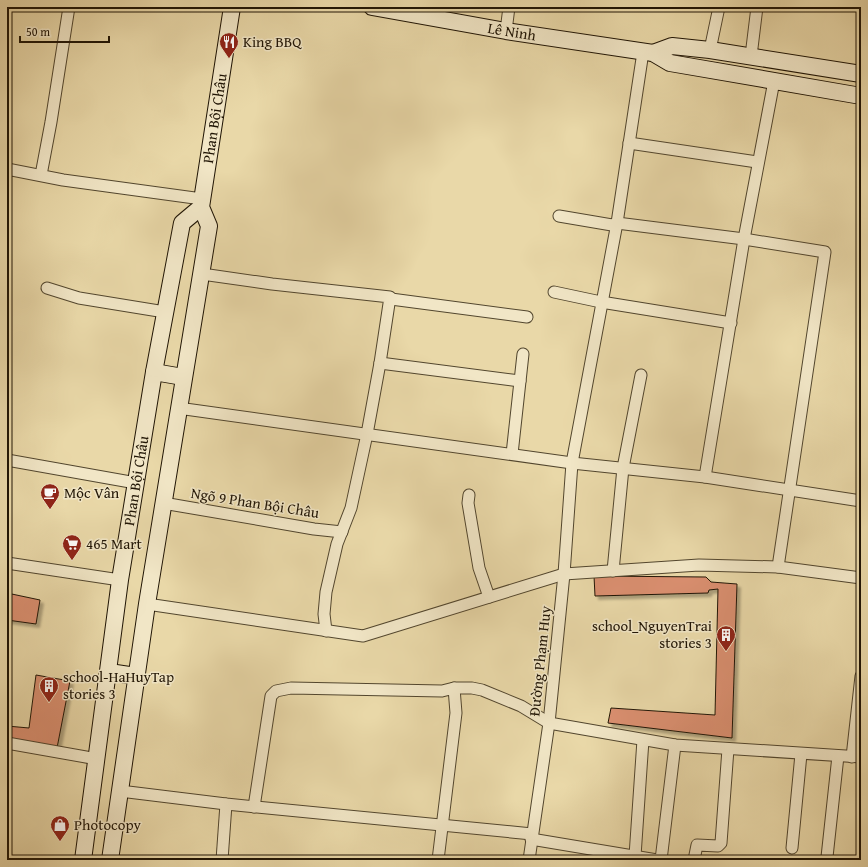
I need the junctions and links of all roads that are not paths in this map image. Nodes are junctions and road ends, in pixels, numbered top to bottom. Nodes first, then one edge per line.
1 (69, 7) edge
2 (232, 7) edge
3 (372, 7) edge
4 (509, 7) edge
5 (718, 7) edge
6 (757, 7) edge
7 (506, 31) junction
8 (710, 50) junction
9 (648, 53) junction
10 (751, 56) junction
11 (861, 74) edge
12 (774, 81) junction
13 (861, 96) edge
14 (629, 143) junction
15 (757, 162) junction
16 (7, 170) edge
17 (40, 175) junction
18 (202, 203) junction
19 (559, 216) dead end
20 (617, 223) junction
21 (744, 239) junction
22 (202, 274) junction
23 (47, 288) dead end
24 (554, 292) dead end
25 (391, 300) junction
26 (601, 302) junction
27 (165, 312) junction
28 (527, 317) dead end
29 (731, 323) junction
30 (523, 354) dead end
31 (380, 363) junction
32 (154, 372) junction
33 (641, 375) dead end
34 (183, 377) junction
35 (520, 381) junction
36 (178, 408) junction
37 (367, 434) junction
38 (512, 454) junction
39 (7, 460) edge
40 (572, 463) junction
41 (623, 468) junction
42 (705, 477) junction
43 (136, 483) junction
44 (789, 490) junction
45 (469, 495) dead end
46 (861, 501) edge
47 (163, 503) junction
48 (342, 532) junction
49 (7, 563) edge
50 (778, 567) junction
51 (613, 571) junction
52 (564, 574) junction
53 (861, 578) edge
54 (120, 580) junction
55 (488, 598) junction
56 (147, 604) junction
57 (326, 631) junction
58 (109, 672) junction
59 (136, 676) junction
60 (861, 676) edge
61 (454, 688) junction
62 (549, 723) junction
63 (643, 740) junction
64 (7, 743) edge
65 (675, 745) junction
66 (728, 749) junction
67 (800, 754) junction
68 (838, 756) junction
69 (857, 757) edge
70 (97, 759) junction
71 (120, 791) junction
72 (226, 804) junction
73 (254, 807) junction
74 (444, 825) junction
75 (532, 837) junction
76 (792, 848) dead end
77 (635, 856) junction
78 (827, 857) dead end
79 (83, 860) edge
80 (110, 860) edge
81 (222, 860) edge
82 (438, 860) edge
83 (529, 860) edge
84 (657, 860) edge
85 (661, 860) edge
86 (694, 860) edge

1 - 17 street
2 - 18 main road, Phan Bội Châu
3 - 7 main road, Lê Ninh
4 - 7 street
5 - 8 street
6 - 10 street
7 - 9 main road, Lê Ninh
8 - 9 main road, Lê Ninh
8 - 10 main road, Lê Ninh
9 - 12 main road, Lê Ninh
9 - 14 street, Đường Phạm Huy
10 - 11 main road, Lê Ninh
12 - 13 main road, Lê Ninh
12 - 15 street
14 - 15 street
14 - 20 street, Đường Phạm Huy
15 - 21 street
16 - 17 street
17 - 18 street
18 - 22 main road, Phan Bội Châu
18 - 27 main road, Phan Bội Châu
19 - 20 street
20 - 21 street
20 - 26 street, Đường Phạm Huy
21 - 29 street
21 - 44 street
22 - 25 street
22 - 34 main road, Phan Bội Châu
23 - 27 street
24 - 26 street
25 - 28 street
25 - 31 street
26 - 29 street
26 - 40 street, Đường Phạm Huy
27 - 32 main road, Phan Bội Châu
29 - 42 street
30 - 35 street
31 - 35 street
31 - 37 street
32 - 34 main road
32 - 43 main road, Phan Bội Châu
33 - 41 street
34 - 36 main road, Phan Bội Châu
35 - 38 street
36 - 37 street
36 - 47 main road, Phan Bội Châu
37 - 38 street
37 - 48 street
38 - 40 street
39 - 43 street
40 - 41 street
40 - 52 street, Đường Phạm Huy
41 - 42 street
41 - 51 street
42 - 44 street
43 - 54 main road, Phan Bội Châu
44 - 46 street
44 - 50 street
45 - 55 street
47 - 48 street, Ngõ 9 Phan Bội Châu
47 - 56 main road, Phan Bội Châu
48 - 57 street
49 - 54 street
50 - 51 street
50 - 53 street
51 - 52 street
52 - 55 street
52 - 62 street, Đường Phạm Huy
54 - 58 main road, Phan Bội Châu
55 - 57 street
56 - 57 street
56 - 59 main road, Phan Bội Châu
58 - 59 main road
58 - 70 main road, Phan Bội Châu
59 - 71 main road, Phan Bội Châu
60 - 69 street
61 - 62 street
61 - 73 street
61 - 74 street
62 - 63 street
62 - 75 street, Đường Phạm Huy
63 - 65 street
63 - 77 street
64 - 70 street
65 - 66 street
65 - 85 street
66 - 67 street
66 - 86 street
67 - 68 street
67 - 76 street
68 - 69 street
68 - 78 street
70 - 79 main road, Phan Bội Châu
71 - 72 street
71 - 80 main road, Phan Bội Châu
72 - 73 street
72 - 81 street
73 - 74 street
74 - 75 street
74 - 82 street
75 - 77 street
75 - 83 street, Đường Phạm Huy
77 - 84 street

